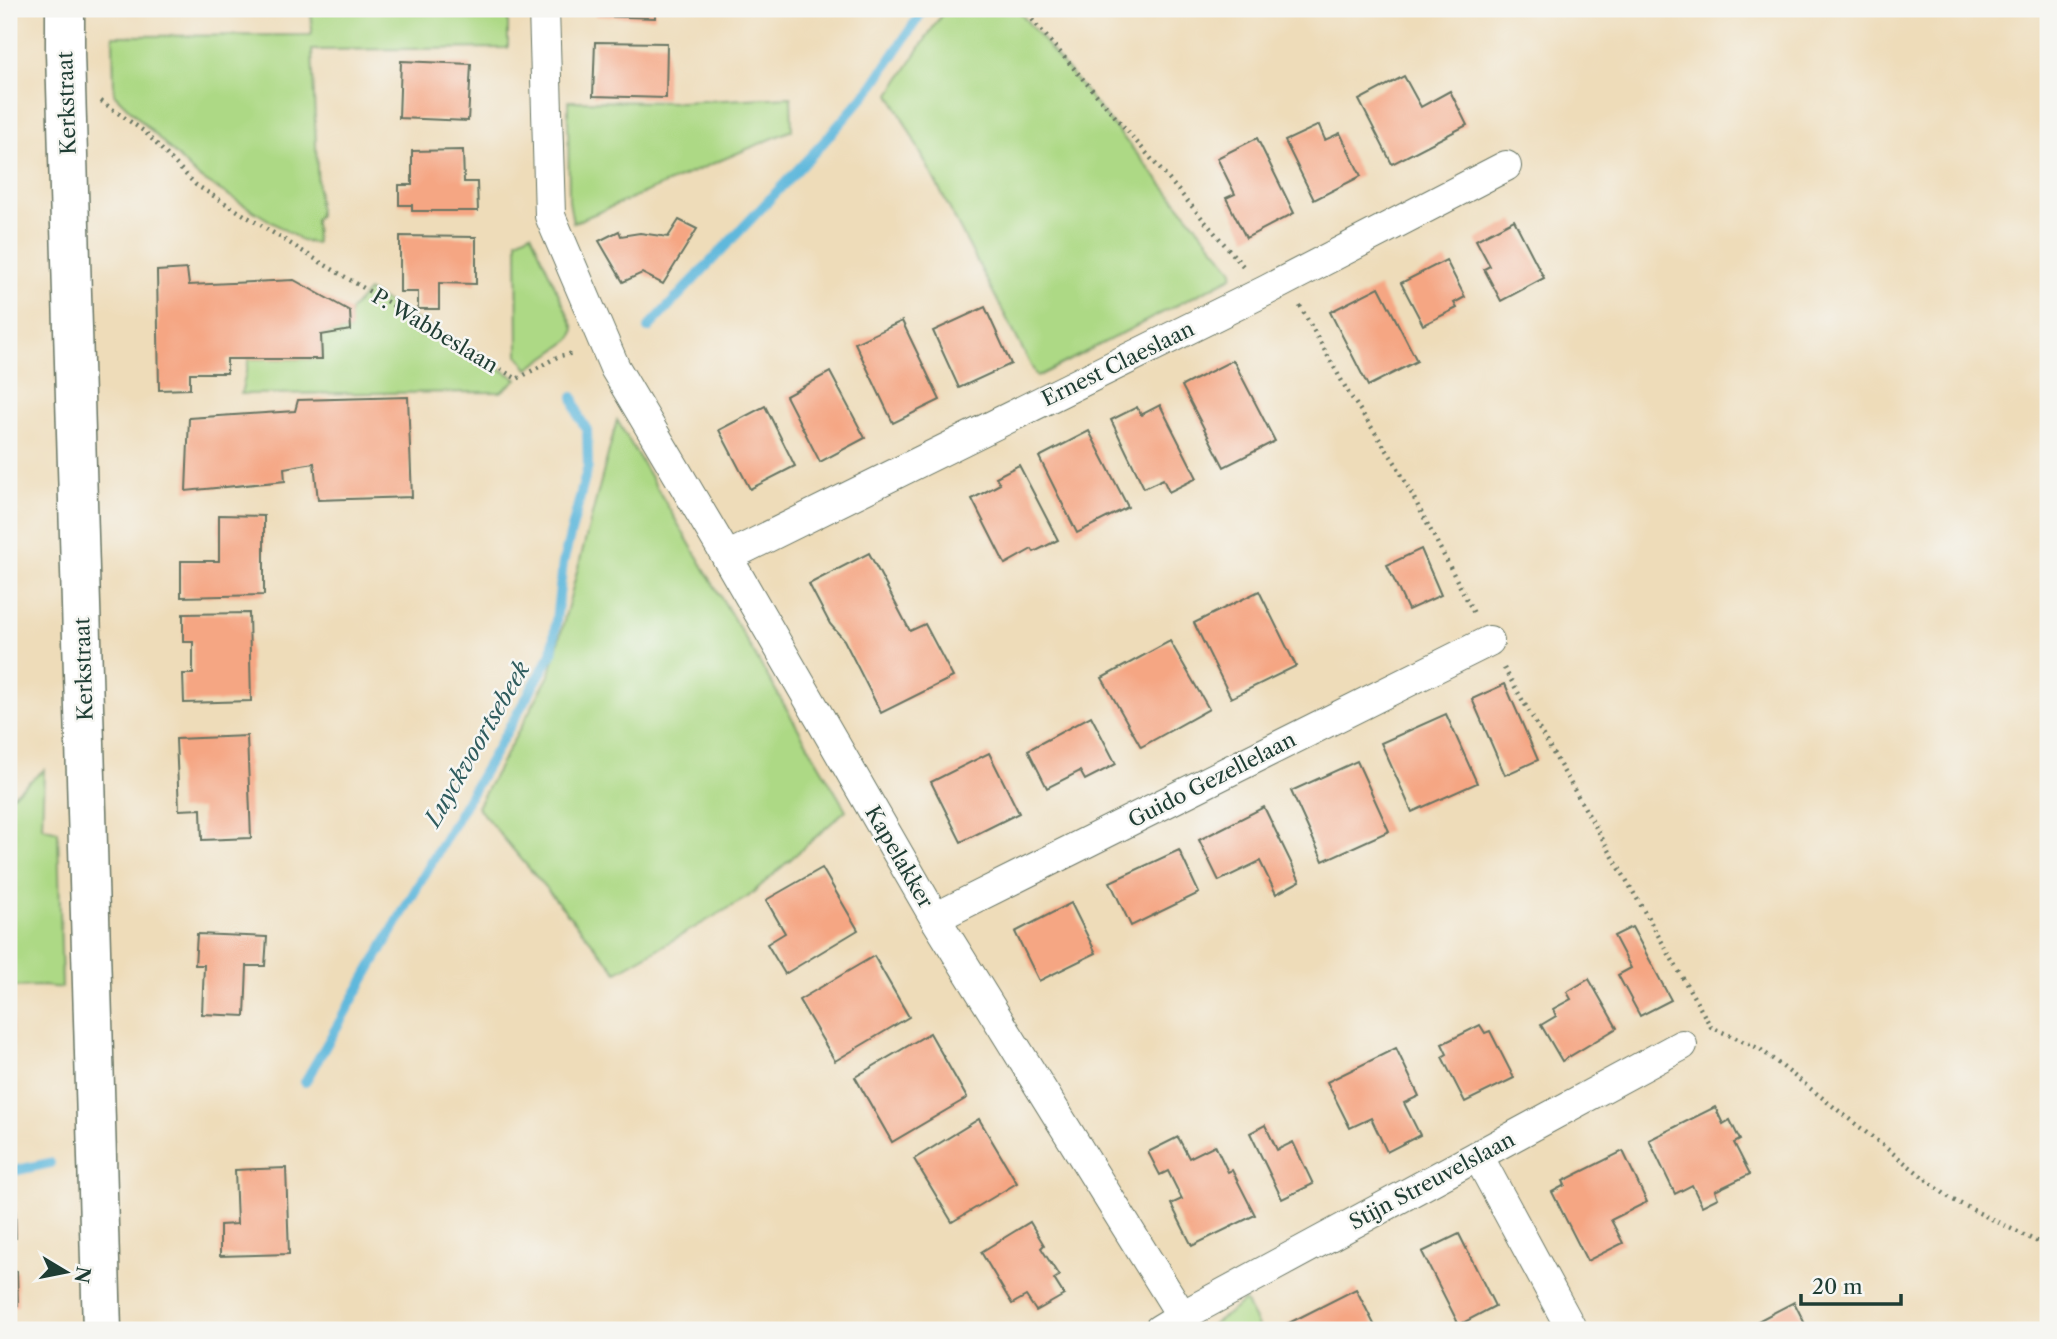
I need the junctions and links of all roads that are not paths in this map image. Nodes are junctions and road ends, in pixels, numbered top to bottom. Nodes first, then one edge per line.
1 (65, 9) edge
2 (544, 9) edge
3 (1506, 166) dead end
4 (727, 557) junction
5 (1489, 642) dead end
6 (934, 918) junction
7 (1682, 1045) dead end
8 (1478, 1156) junction
9 (1171, 1323) edge
10 (102, 1330) edge
11 (1572, 1330) edge

1 - 10 street, Kerkstraat
2 - 4 street, Kapelakker
3 - 4 street, Ernest Claeslaan
4 - 6 street, Kapelakker
5 - 6 street, Guido Gezellelaan
6 - 9 street, Kapelakker
7 - 8 street, Stijn Streuvelslaan
8 - 9 street, Stijn Streuvelslaan
8 - 11 street

